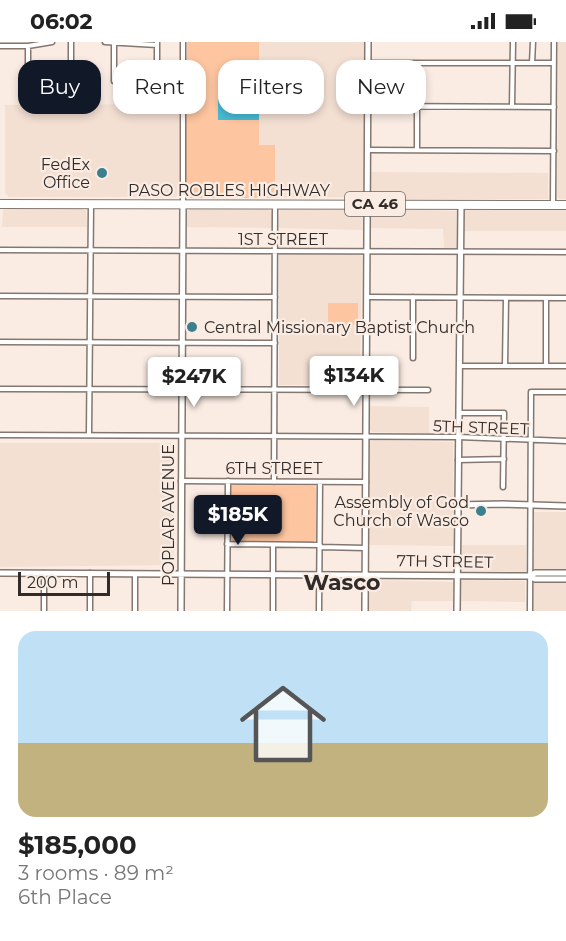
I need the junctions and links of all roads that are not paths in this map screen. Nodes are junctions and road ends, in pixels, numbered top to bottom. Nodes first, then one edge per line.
1 (52, 42) edge
2 (71, 42) edge
3 (105, 42) edge
4 (183, 42) edge
5 (368, 42) edge
6 (513, 42) edge
7 (533, 42) edge
8 (554, 42) edge
9 (114, 43) edge
10 (157, 44) edge
11 (0, 46) edge
12 (27, 46) junction
13 (27, 60) edge
14 (71, 60) edge
15 (114, 60) edge
16 (157, 60) edge
17 (368, 60) edge
18 (426, 63) edge
19 (513, 63) junction
20 (532, 63) junction
21 (554, 63) junction
22 (426, 106) edge
23 (512, 106) junction
24 (554, 107) junction
25 (368, 114) edge
26 (417, 114) edge
27 (368, 150) junction
28 (417, 150) junction
29 (554, 150) junction
30 (0, 204) edge
31 (91, 204) junction
32 (183, 204) junction
33 (275, 204) junction
34 (367, 204) junction
35 (461, 205) junction
36 (553, 205) junction
37 (566, 205) edge
38 (0, 250) edge
39 (91, 250) junction
40 (183, 250) junction
41 (275, 251) junction
42 (460, 251) junction
43 (366, 252) junction
44 (566, 252) edge
45 (0, 296) edge
46 (90, 296) junction
47 (183, 296) junction
48 (275, 297) junction
49 (368, 297) junction
50 (413, 297) junction
51 (460, 297) junction
52 (506, 297) junction
53 (546, 298) junction
54 (566, 298) edge
55 (0, 342) edge
56 (90, 342) junction
57 (182, 343) junction
58 (275, 343) junction
59 (413, 358) dead end
60 (459, 366) junction
61 (506, 366) junction
62 (546, 366) junction
63 (566, 366) edge
64 (0, 388) edge
65 (90, 389) junction
66 (182, 389) junction
67 (274, 389) junction
68 (367, 389) junction
69 (428, 390) dead end
70 (566, 392) edge
71 (459, 413) junction
72 (0, 435) edge
73 (89, 435) junction
74 (182, 435) junction
75 (274, 435) junction
76 (365, 436) junction
77 (458, 437) junction
78 (504, 439) junction
79 (531, 441) junction
80 (566, 441) edge
81 (504, 459) junction
82 (458, 460) junction
83 (182, 481) junction
84 (228, 482) junction
85 (274, 482) junction
86 (320, 482) junction
87 (366, 482) junction
88 (503, 487) dead end
89 (457, 505) junction
90 (530, 506) junction
91 (566, 506) edge
92 (227, 544) junction
93 (273, 544) junction
94 (320, 546) junction
95 (366, 548) junction
96 (0, 573) edge
97 (44, 573) junction
98 (90, 573) junction
99 (566, 573) edge
100 (135, 574) junction
101 (181, 574) junction
102 (227, 574) junction
103 (273, 574) junction
104 (320, 574) junction
105 (366, 574) junction
106 (457, 575) junction
107 (530, 576) junction
108 (566, 579) edge
109 (44, 611) edge
110 (90, 611) edge
111 (135, 611) edge
112 (181, 611) edge
113 (227, 611) edge
114 (273, 611) edge
115 (319, 611) edge
116 (365, 611) edge
117 (458, 611) edge
118 (530, 611) edge

1 - 12 street
2 - 14 street
3 - 9 street
4 - 32 street
5 - 17 street
6 - 19 street
7 - 20 street
8 - 21 street
9 - 10 street
9 - 15 street
10 - 16 street
11 - 12 street
12 - 13 street
18 - 19 street
19 - 20 street
19 - 23 street
20 - 21 street
21 - 24 street
22 - 23 street
23 - 24 street
24 - 29 street
25 - 27 street
26 - 28 street
27 - 28 street
27 - 34 street
28 - 29 street
29 - 36 street
30 - 31 highway, PASO ROBLES HIGHWAY / CA 46
31 - 32 highway, PASO ROBLES HIGHWAY / CA 46
31 - 39 street
32 - 33 highway, PASO ROBLES HIGHWAY / CA 46
32 - 40 street, POPLAR AVENUE
33 - 34 highway, PASO ROBLES HIGHWAY / CA 46
33 - 41 street
34 - 35 highway, PASO ROBLES HIGHWAY / CA 46
34 - 43 street
35 - 36 highway, PASO ROBLES HIGHWAY / CA 46
35 - 42 street
36 - 37 highway, PASO ROBLES HIGHWAY / CA 46
38 - 39 street, 1ST STREET
39 - 40 street, 1ST STREET
39 - 46 street
40 - 41 street, 1ST STREET
40 - 47 street, POPLAR AVENUE
41 - 43 street, 1ST STREET
41 - 48 street
42 - 43 street, 1ST STREET
42 - 44 street, 1ST STREET
42 - 51 street
43 - 49 street
45 - 46 street
46 - 47 street
46 - 56 street
47 - 48 street
47 - 57 street, POPLAR AVENUE
48 - 58 street
49 - 50 street
49 - 68 street
50 - 51 street
50 - 59 street
51 - 52 street
51 - 60 street
52 - 53 street
52 - 61 street
53 - 54 street
53 - 62 street
55 - 56 street
56 - 57 street
56 - 65 street
57 - 58 street
57 - 66 street, POPLAR AVENUE
58 - 67 street
60 - 61 street
60 - 71 street
61 - 62 street
62 - 63 street
64 - 65 street
65 - 66 street
65 - 73 street
66 - 67 street
66 - 74 street, POPLAR AVENUE
67 - 68 street
67 - 75 street
68 - 69 street
68 - 76 street
70 - 79 street
71 - 77 street
71 - 78 street
72 - 73 street, 5TH STREET
73 - 74 street, 5TH STREET
74 - 75 street, 5TH STREET
74 - 83 street, POPLAR AVENUE
75 - 76 street, 5TH STREET
75 - 85 street
76 - 77 street, 5TH STREET
76 - 87 street
77 - 78 street, 5TH STREET
77 - 82 street
78 - 79 street, 5TH STREET
78 - 81 street
79 - 80 street, 5TH STREET
79 - 90 street
81 - 82 street
81 - 88 street
82 - 89 street
83 - 84 street, 6TH STREET
83 - 101 street, POPLAR AVENUE
84 - 85 street, 6TH STREET
84 - 92 street
85 - 86 street, 6TH STREET
86 - 87 street, 6TH STREET
86 - 94 street
87 - 95 street
89 - 90 street
89 - 106 street
90 - 91 street
90 - 107 street
92 - 93 street
92 - 102 street
93 - 94 street
93 - 103 street
94 - 95 street
94 - 104 street
95 - 105 street
96 - 97 street, 7TH STREET
97 - 98 street, 7TH STREET
97 - 109 street
98 - 100 street, 7TH STREET
98 - 110 street
99 - 107 street, 7TH STREET
100 - 101 street, 7TH STREET
100 - 111 street
101 - 102 street, 7TH STREET
101 - 112 street, POPLAR AVENUE
102 - 103 street, 7TH STREET
102 - 113 street
103 - 104 street, 7TH STREET
103 - 114 street
104 - 105 street, 7TH STREET
104 - 115 street
105 - 106 street, 7TH STREET
105 - 116 street
106 - 107 street, 7TH STREET
106 - 117 street
107 - 108 street, 7TH STREET
107 - 118 street

